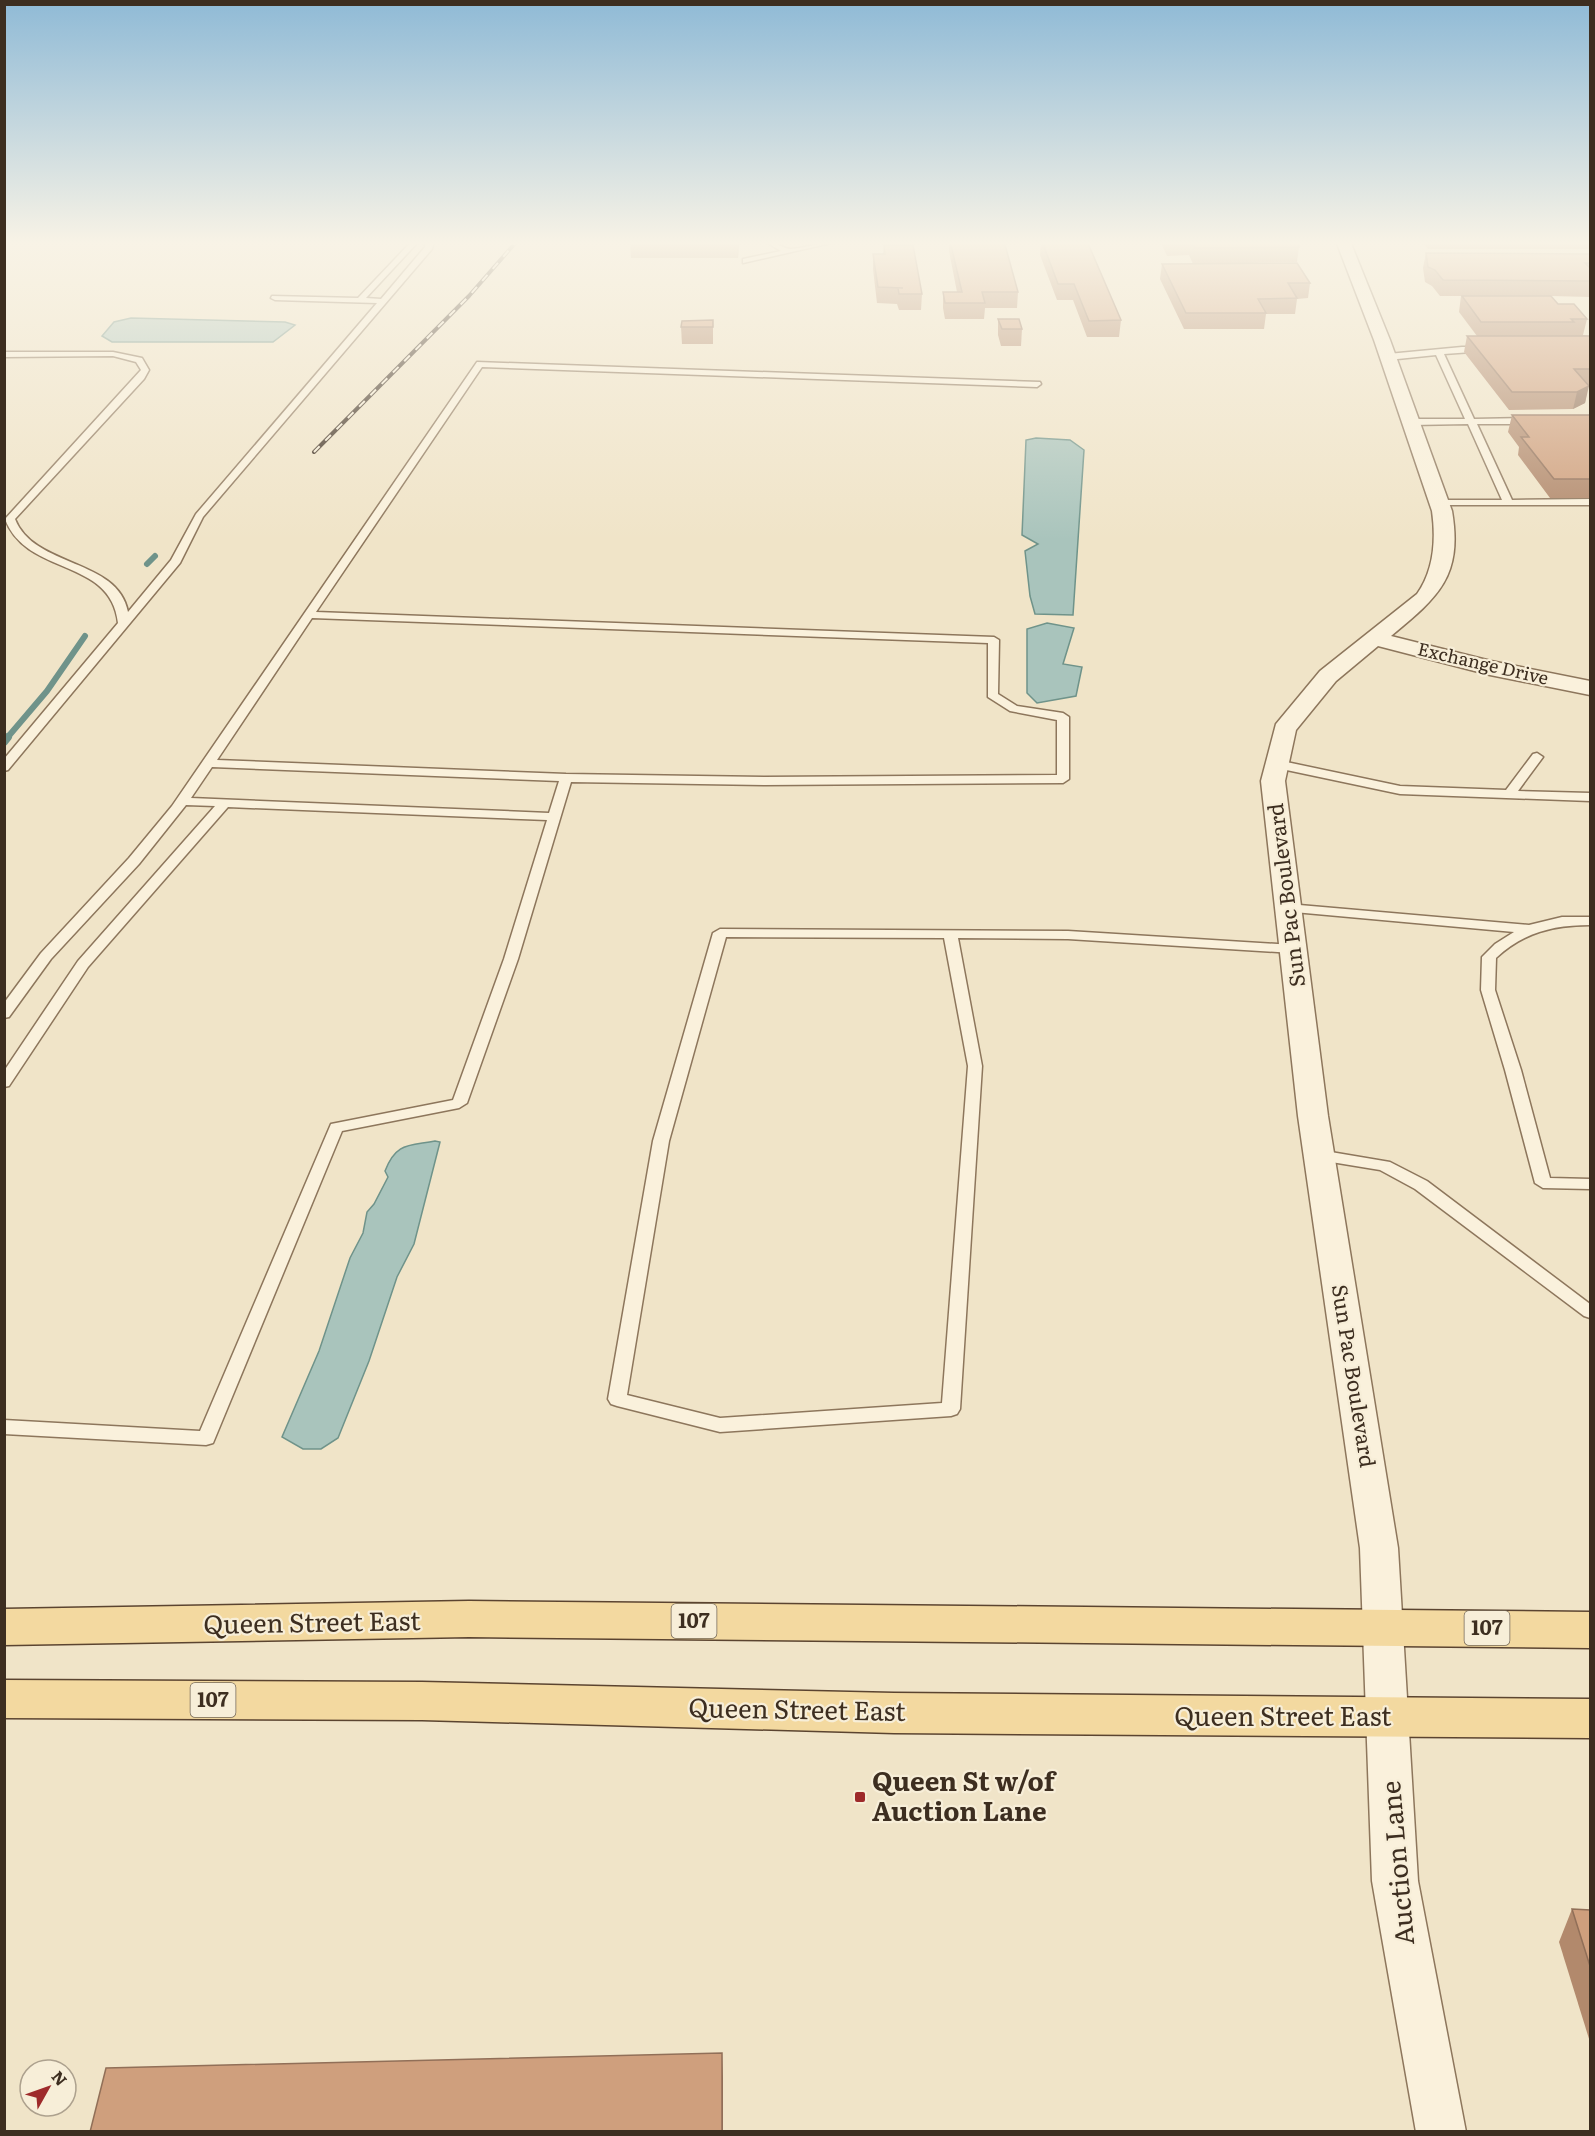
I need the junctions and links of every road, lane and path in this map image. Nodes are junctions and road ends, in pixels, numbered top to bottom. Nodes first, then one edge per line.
1 (348, 341) edge
2 (1382, 341) edge
3 (1497, 349) edge
4 (1440, 354) junction
5 (4, 355) edge
6 (1388, 357) junction
7 (1037, 384) dead end
8 (1547, 421) edge
9 (1411, 422) junction
10 (1470, 423) junction
11 (1439, 502) junction
12 (1508, 502) junction
13 (1590, 502) edge
14 (307, 615) junction
15 (124, 624) junction
16 (1376, 639) junction
17 (1590, 688) edge
18 (1537, 758) dead end
19 (209, 762) junction
20 (1277, 764) junction
21 (4, 767) edge
22 (566, 778) junction
23 (1509, 794) junction
24 (1590, 798) edge
25 (182, 801) junction
26 (225, 803) junction
27 (554, 817) junction
28 (1288, 908) junction
29 (1590, 921) edge
30 (1531, 929) junction
31 (950, 934) junction
32 (1293, 949) junction
33 (4, 1014) edge
34 (4, 1083) edge
35 (1319, 1155) junction
36 (1590, 1184) edge
37 (1590, 1312) edge
38 (4, 1427) edge
39 (1383, 1627) junction
40 (4, 1628) edge
41 (1590, 1630) edge
42 (4, 1699) edge
43 (1387, 1718) junction
44 (1590, 1719) edge
45 (1441, 2132) edge

1 - 15 lane
2 - 6 street, Sun Pac Boulevard
3 - 4 lane
4 - 6 lane
4 - 10 lane
5 - 15 lane
6 - 9 street, Sun Pac Boulevard
7 - 14 lane
8 - 10 lane
9 - 10 lane
9 - 11 street, Sun Pac Boulevard
10 - 12 lane
11 - 12 lane
11 - 16 street, Sun Pac Boulevard
12 - 13 lane
14 - 19 lane
14 - 22 lane
15 - 21 lane
16 - 17 street, Exchange Drive
16 - 20 street, Sun Pac Boulevard
18 - 23 lane
19 - 22 lane
19 - 25 lane
20 - 23 lane
20 - 28 street, Sun Pac Boulevard
22 - 27 lane
23 - 24 lane
25 - 26 lane
25 - 33 lane
26 - 27 lane
26 - 34 lane
27 - 38 lane
28 - 30 lane
28 - 32 street, Sun Pac Boulevard
29 - 30 lane
30 - 36 lane
31 - 31 lane
31 - 32 lane
32 - 35 street, Sun Pac Boulevard
35 - 37 lane
35 - 39 street, Sun Pac Boulevard
39 - 40 main road, Queen Street East / 107
39 - 41 main road, Queen Street East / 107
39 - 43 street, Auction Lane
42 - 43 main road, Queen Street East / 107
43 - 44 main road, Queen Street East / 107
43 - 45 street, Auction Lane

